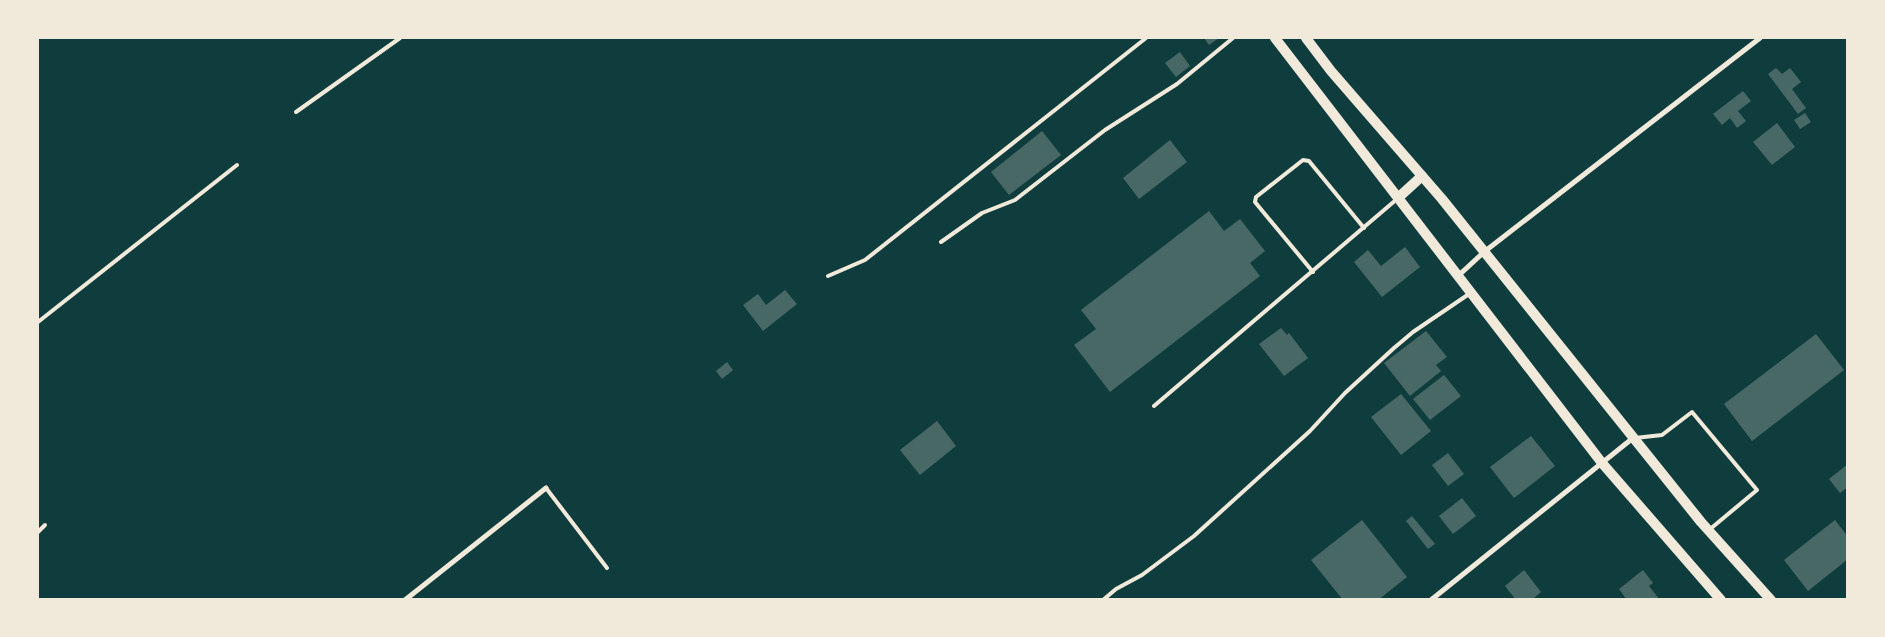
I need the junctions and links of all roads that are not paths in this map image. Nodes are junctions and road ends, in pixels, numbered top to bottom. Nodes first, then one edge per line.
1 (400, 38) edge
2 (1146, 38) edge
3 (1233, 38) edge
4 (1275, 38) edge
5 (1306, 38) edge
6 (1760, 38) edge
7 (296, 112) dead end
8 (237, 165) dead end
9 (1422, 176) junction
10 (1399, 198) junction
11 (1364, 228) junction
12 (941, 242) dead end
13 (1484, 252) junction
14 (1313, 272) junction
15 (828, 276) dead end
16 (1458, 276) junction
17 (1471, 292) junction
18 (38, 322) edge
19 (1154, 406) dead end
20 (1633, 438) junction
21 (1602, 463) junction
22 (546, 488) joint
23 (45, 525) dead end
24 (1708, 530) junction
25 (38, 532) edge
26 (607, 568) dead end
27 (405, 600) edge
28 (1103, 600) edge
29 (1431, 600) edge
30 (1722, 600) edge
31 (1771, 600) edge

1 - 7 lane
2 - 15 lane
3 - 12 lane
4 - 10 main road
5 - 9 main road
6 - 13 street
8 - 18 lane
9 - 10 main road
9 - 13 main road
10 - 11 lane
10 - 16 main road
11 - 14 lane
11 - 14 lane
13 - 16 street
13 - 20 main road
14 - 19 lane
16 - 17 main road
17 - 21 main road
17 - 28 lane
20 - 21 street
20 - 24 main road
20 - 24 lane
21 - 29 street
21 - 30 main road
22 - 26 lane
22 - 27 street
23 - 25 lane
24 - 31 main road

